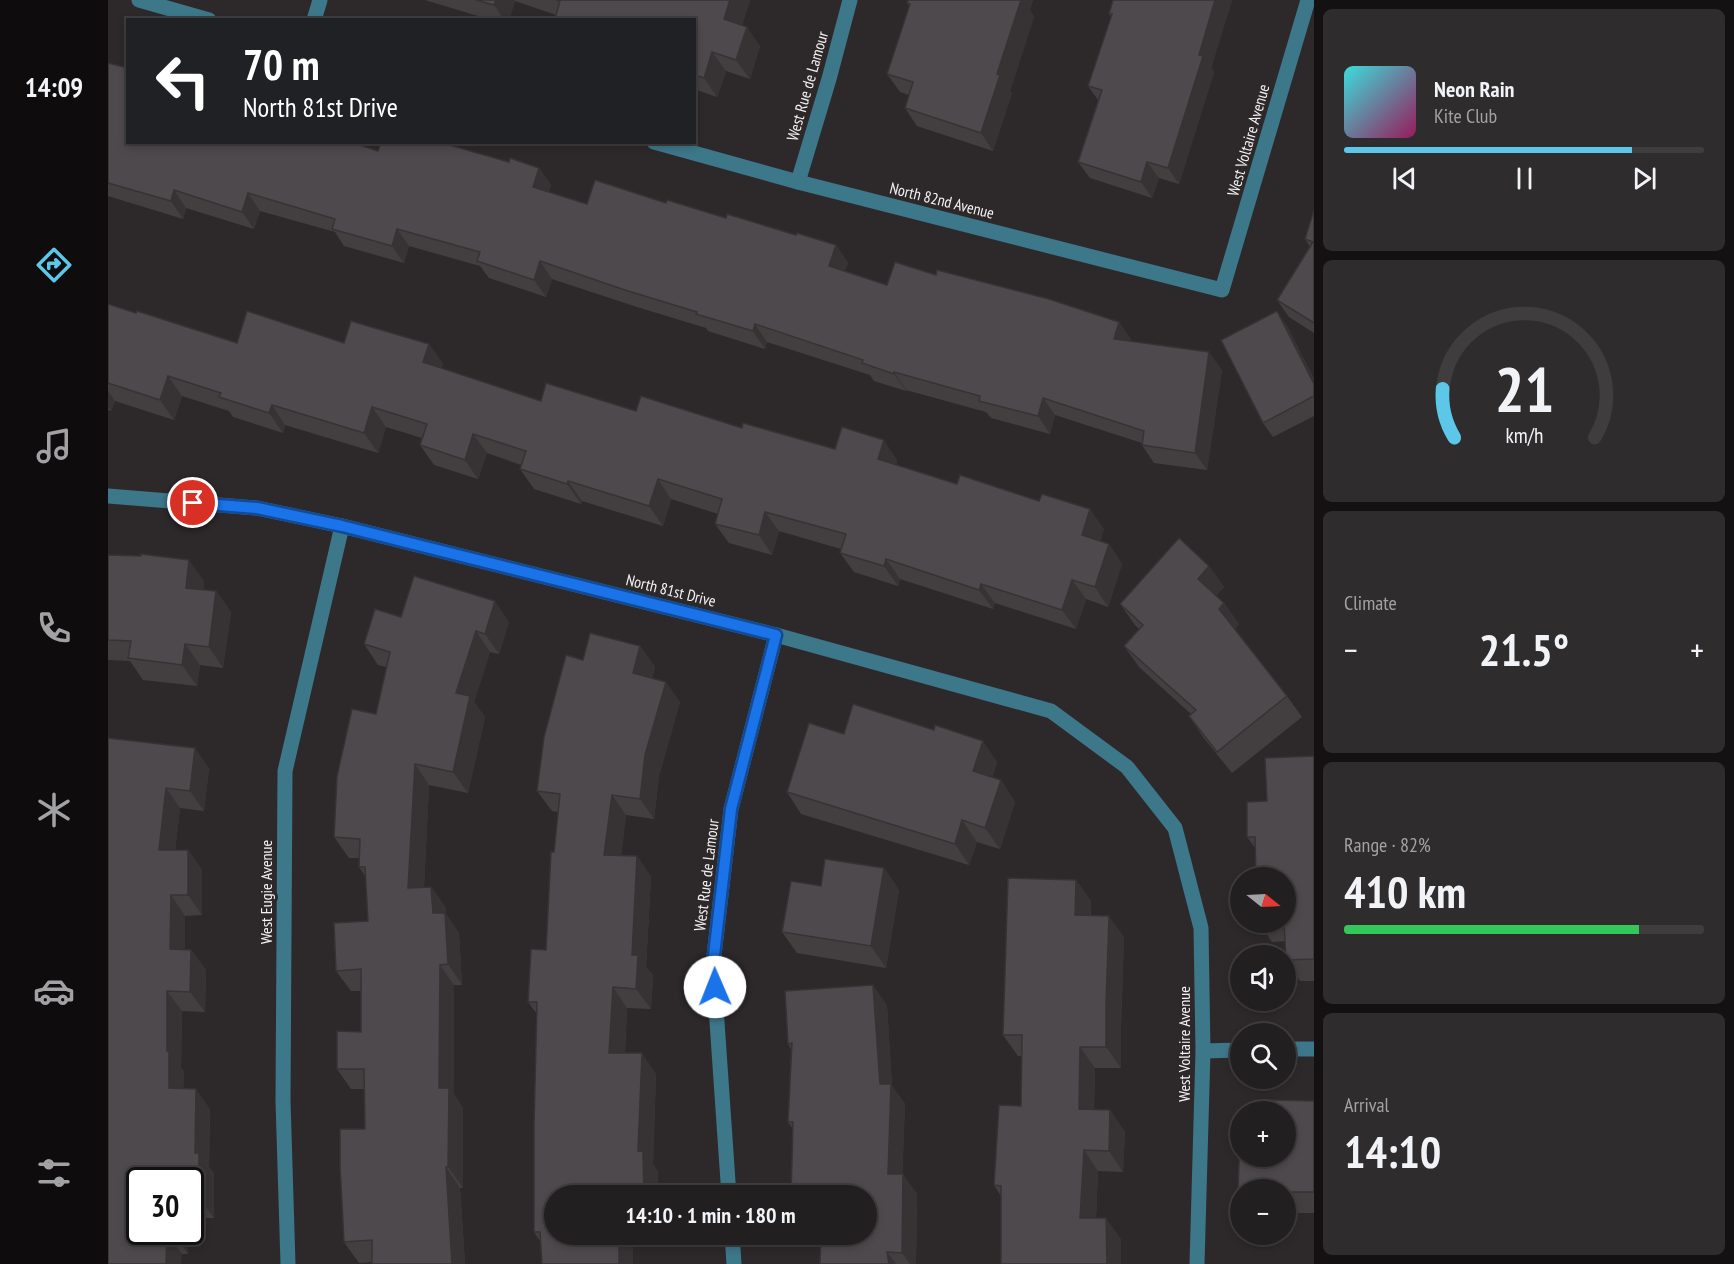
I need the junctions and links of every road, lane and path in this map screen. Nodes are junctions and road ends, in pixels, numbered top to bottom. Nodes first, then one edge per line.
1 (138, 0) edge
2 (320, 0) edge
3 (849, 0) edge
4 (1308, 0) edge
5 (202, 18) edge
6 (315, 18) edge
7 (661, 144) edge
8 (798, 182) junction
9 (1222, 290) joint
10 (108, 496) edge
11 (342, 526) junction
12 (776, 635) junction
13 (1175, 828) joint
14 (1296, 1049) edge
15 (1314, 1049) edge
16 (1230, 1050) edge
17 (1203, 1051) junction
18 (728, 1185) edge
19 (733, 1245) edge
20 (288, 1264) edge
21 (734, 1264) edge
22 (1197, 1264) edge

1 - 5 street
2 - 6 street
3 - 8 street, West Rue de Lamour
4 - 9 street, West Voltaire Avenue
7 - 8 street, North 82nd Avenue
8 - 9 street, North 82nd Avenue
10 - 11 street, North 81st Drive
11 - 12 street, North 81st Drive
11 - 20 street, West Eugie Avenue
12 - 13 street, North 81st Drive
12 - 18 street, West Rue de Lamour
13 - 17 street, West Voltaire Avenue
14 - 15 street
16 - 17 street
17 - 22 street, West Voltaire Avenue
19 - 21 street

